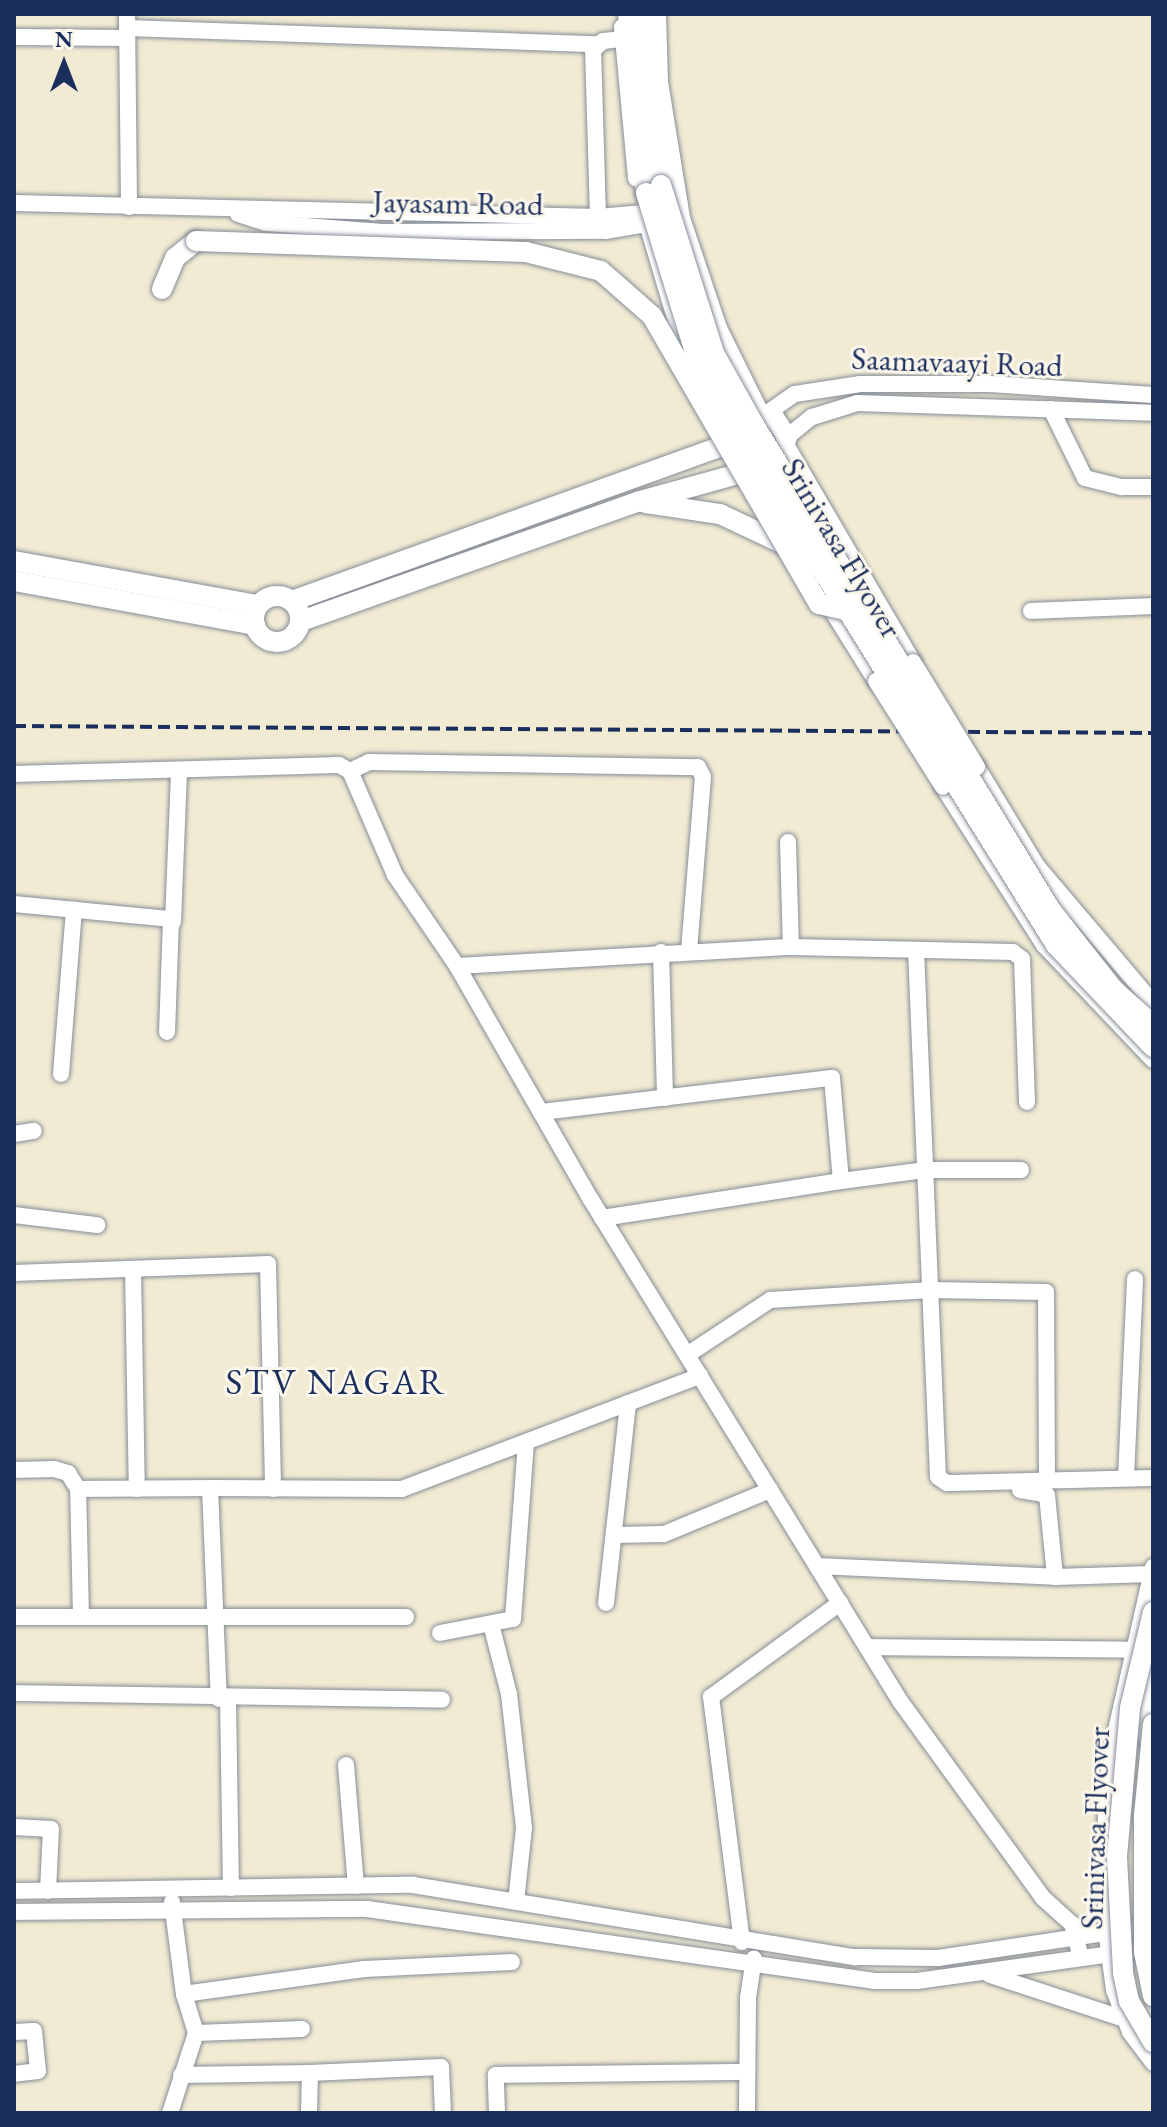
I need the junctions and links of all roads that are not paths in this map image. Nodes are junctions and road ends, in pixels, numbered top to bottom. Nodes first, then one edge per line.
1 (644, 14) edge
2 (658, 14) edge
3 (621, 21) edge
4 (127, 27) edge
5 (14, 37) edge
6 (596, 44) junction
7 (14, 203) edge
8 (129, 207) junction
9 (681, 210) junction
10 (233, 212) junction
11 (598, 217) junction
12 (645, 220) junction
13 (162, 289) dead end
14 (1153, 395) edge
15 (1051, 409) junction
16 (1153, 413) edge
17 (764, 414) junction
18 (722, 442) junction
19 (787, 442) junction
20 (744, 476) junction
21 (1153, 487) edge
22 (637, 502) junction
23 (794, 549) junction
24 (14, 561) edge
25 (14, 581) edge
26 (292, 601) junction
27 (1153, 606) edge
28 (844, 610) junction
29 (1031, 611) dead end
30 (256, 615) junction
31 (301, 621) junction
32 (350, 771) junction
33 (179, 772) junction
34 (14, 774) edge
35 (788, 842) dead end
36 (14, 904) edge
37 (74, 910) junction
38 (173, 922) junction
39 (791, 947) junction
40 (689, 950) junction
41 (916, 950) junction
42 (661, 952) junction
43 (457, 966) junction
44 (1153, 1003) edge
45 (1153, 1025) edge
46 (167, 1032) dead end
47 (1153, 1047) edge
48 (1153, 1060) edge
49 (61, 1074) dead end
50 (665, 1098) junction
51 (1027, 1102) dead end
52 (541, 1112) junction
53 (34, 1131) dead end
54 (14, 1134) edge
55 (926, 1170) junction
56 (1021, 1170) dead end
57 (841, 1181) junction
58 (14, 1215) edge
59 (602, 1218) junction
60 (97, 1225) dead end
61 (133, 1269) junction
62 (14, 1273) edge
63 (1135, 1279) dead end
64 (930, 1290) junction
65 (687, 1355) junction
66 (700, 1376) junction
67 (628, 1403) junction
68 (526, 1442) junction
69 (14, 1470) edge
70 (1126, 1478) junction
71 (1153, 1478) edge
72 (1047, 1480) junction
73 (210, 1488) junction
74 (78, 1489) junction
75 (137, 1489) junction
76 (273, 1489) junction
77 (770, 1490) junction
78 (938, 1491) dead end
79 (614, 1535) junction
80 (817, 1566) junction
81 (1152, 1570) edge
82 (1055, 1577) junction
83 (606, 1603) dead end
84 (840, 1603) junction
85 (1153, 1612) edge
86 (14, 1617) edge
87 (81, 1617) junction
88 (214, 1617) junction
89 (406, 1617) dead end
90 (491, 1624) junction
91 (440, 1633) dead end
92 (867, 1647) junction
93 (1132, 1650) junction
94 (1153, 1670) edge
95 (14, 1693) edge
96 (224, 1699) junction
97 (442, 1700) dead end
98 (1149, 1723) edge
99 (1153, 1759) edge
100 (346, 1765) dead end
101 (14, 1827) edge
102 (356, 1886) junction
103 (231, 1888) junction
104 (171, 1889) junction
105 (14, 1891) edge
106 (48, 1891) junction
107 (516, 1902) junction
108 (173, 1910) junction
109 (14, 1912) edge
110 (1153, 1926) edge
111 (1106, 1930) junction
112 (1078, 1934) junction
113 (749, 1943) junction
114 (1153, 1949) edge
115 (1109, 1954) junction
116 (1081, 1958) junction
117 (512, 1962) dead end
118 (753, 1966) junction
119 (985, 1973) junction
120 (184, 1994) junction
121 (1153, 1996) edge
122 (1125, 2019) junction
123 (302, 2029) dead end
124 (14, 2032) edge
125 (196, 2033) junction
126 (1153, 2042) edge
127 (1153, 2063) edge
128 (747, 2072) junction
129 (310, 2073) junction
130 (14, 2074) edge
131 (181, 2075) junction
132 (170, 2113) edge
133 (309, 2113) edge
134 (443, 2113) edge
135 (497, 2113) edge
136 (747, 2113) edge

1 - 45 main road, Srinivasa Flyover, bridge
2 - 9 street
3 - 6 street
3 - 12 street
3 - 28 main road, Srinivasa Flyover, bridge
4 - 5 street
4 - 6 street
4 - 8 street
6 - 11 street
7 - 8 street, Jayasam Road
8 - 10 street, Jayasam Road
9 - 12 street, Jayasam Road
9 - 17 street
10 - 11 street, Jayasam Road
10 - 12 street, Jayasam Road
11 - 12 street, Jayasam Road
12 - 18 street
13 - 28 main road, bridge
14 - 17 street, Saamavaayi Road
15 - 16 street, Saamavaayi Road
15 - 19 street, Saamavaayi Road
15 - 21 street
17 - 18 main road
17 - 19 main road
18 - 20 main road
18 - 26 main road
19 - 20 main road
19 - 44 street, bridge
20 - 22 main road
20 - 23 street
22 - 23 main road
22 - 31 main road
23 - 48 street, bridge
24 - 30 main road
25 - 30 main road
26 - 30 main road
26 - 31 main road
27 - 29 street
28 - 47 main road, Srinivasa Flyover, bridge
30 - 31 main road
32 - 33 street
32 - 40 street
32 - 43 street
33 - 34 street
33 - 38 street
35 - 39 street
36 - 37 street
37 - 38 street
37 - 49 street
38 - 46 street
39 - 40 street
39 - 41 street
40 - 42 street
41 - 51 street
41 - 55 street
42 - 43 street
42 - 50 street
43 - 52 street
50 - 52 street
50 - 57 street
52 - 59 street
53 - 54 street
55 - 56 street
55 - 57 street
55 - 64 street
57 - 59 street
58 - 60 street
59 - 65 street
61 - 62 street
61 - 75 street
61 - 76 street
63 - 70 street
64 - 65 street
64 - 72 street
64 - 72 street
65 - 66 street
66 - 67 street
66 - 77 street
67 - 68 street
67 - 79 street
68 - 76 street
68 - 90 street
69 - 74 street
70 - 71 street
70 - 72 street
73 - 75 street
73 - 76 street
73 - 88 street
74 - 75 street
74 - 87 street
77 - 79 street
77 - 80 street
78 - 82 street
79 - 83 street
80 - 82 street
80 - 84 street
81 - 82 street
81 - 93 street
84 - 92 street
84 - 113 street
85 - 126 main road, Srinivasa Flyover, bridge
86 - 87 street
87 - 88 street
88 - 89 street
88 - 96 street
90 - 91 street
90 - 107 street
92 - 93 street
92 - 112 street
93 - 111 street
94 - 98 street
95 - 96 street
96 - 97 street
96 - 103 street
98 - 99 street
98 - 121 main road, Srinivasa Flyover, bridge
100 - 102 street
101 - 106 street
102 - 103 street
102 - 107 street
103 - 104 street
104 - 106 street
104 - 108 street
105 - 106 street
107 - 113 street
108 - 109 street
108 - 118 street
108 - 120 street
110 - 111 street
111 - 112 street
111 - 115 street
112 - 113 street
112 - 116 street
113 - 118 street
114 - 115 street
115 - 116 street
115 - 122 street
116 - 119 street
117 - 120 street
118 - 119 street
118 - 128 street
119 - 122 street
120 - 125 street
122 - 127 street
123 - 125 street
124 - 130 street
125 - 131 street
128 - 135 street
128 - 136 street
129 - 131 street
129 - 133 street
129 - 134 street
131 - 132 street

